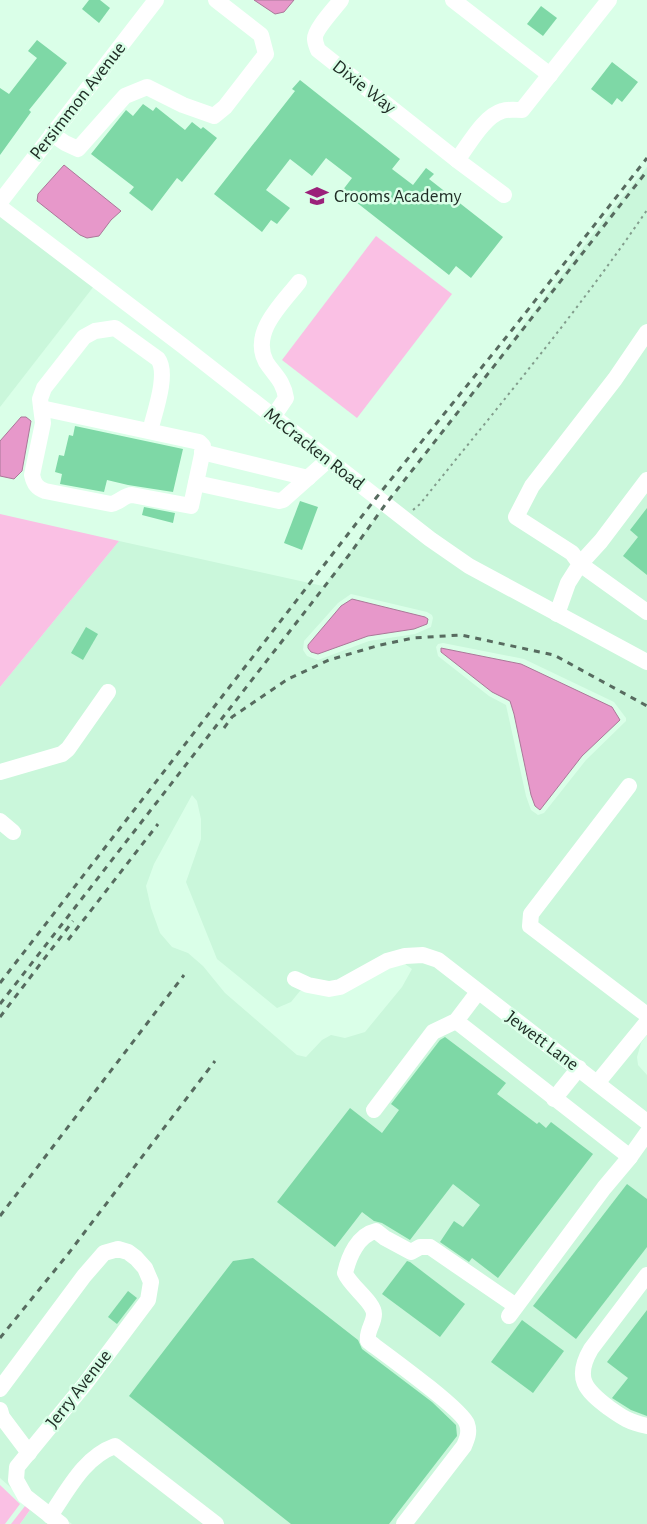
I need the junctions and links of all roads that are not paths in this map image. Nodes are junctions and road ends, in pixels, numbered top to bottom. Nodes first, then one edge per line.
1 (156, 0) edge
2 (216, 0) edge
3 (341, 0) edge
4 (453, 0) edge
5 (609, 0) edge
6 (550, 75) junction
7 (52, 134) junction
8 (457, 160) junction
9 (504, 195) dead end
10 (0, 202) edge
11 (0, 207) edge
12 (300, 282) dead end
13 (142, 315) junction
14 (647, 332) edge
15 (127, 335) junction
16 (41, 408) junction
17 (273, 416) junction
18 (150, 431) junction
19 (202, 452) junction
20 (328, 460) junction
21 (308, 478) junction
22 (647, 480) edge
23 (196, 483) junction
24 (580, 564) junction
25 (647, 612) edge
26 (557, 614) junction
27 (647, 662) edge
28 (108, 692) dead end
29 (0, 772) edge
30 (629, 786) dead end
31 (0, 821) edge
32 (13, 832) dead end
33 (296, 979) dead end
34 (478, 992) junction
35 (647, 1015) edge
36 (456, 1021) junction
37 (647, 1022) edge
38 (579, 1068) junction
39 (598, 1082) junction
40 (554, 1099) junction
41 (374, 1110) dead end
42 (647, 1122) edge
43 (647, 1133) edge
44 (630, 1157) junction
45 (647, 1275) edge
46 (0, 1389) edge
47 (0, 1410) edge
48 (647, 1426) edge
49 (28, 1453) junction
50 (56, 1520) edge
51 (216, 1524) edge
52 (404, 1524) edge

1 - 7 street, Persimmon Avenue
2 - 7 street
3 - 8 street, Dixie Way
4 - 6 street
5 - 6 street
6 - 8 street
7 - 10 street, Persimmon Avenue
8 - 9 street, Dixie Way
11 - 13 street, McCracken Road
12 - 17 street
13 - 15 street
13 - 17 street, McCracken Road
14 - 24 street
15 - 16 street
15 - 18 street
16 - 18 street
16 - 23 street
17 - 20 street, McCracken Road
18 - 19 street
19 - 21 street
19 - 23 street
20 - 21 street
20 - 26 street, McCracken Road
21 - 23 street
22 - 24 street
24 - 25 street
24 - 26 street
26 - 27 street, McCracken Road
28 - 29 street
30 - 35 street
31 - 32 street
33 - 34 street, Jewett Lane
34 - 36 street
34 - 38 street, Jewett Lane
36 - 40 street
36 - 41 street
37 - 39 street
38 - 39 street, Jewett Lane
38 - 40 street
39 - 42 street, Jewett Lane
40 - 44 street
43 - 44 street
44 - 52 street
45 - 48 street
46 - 49 street, Jerry Avenue
47 - 49 street
49 - 50 street, Jerry Avenue
50 - 51 street

